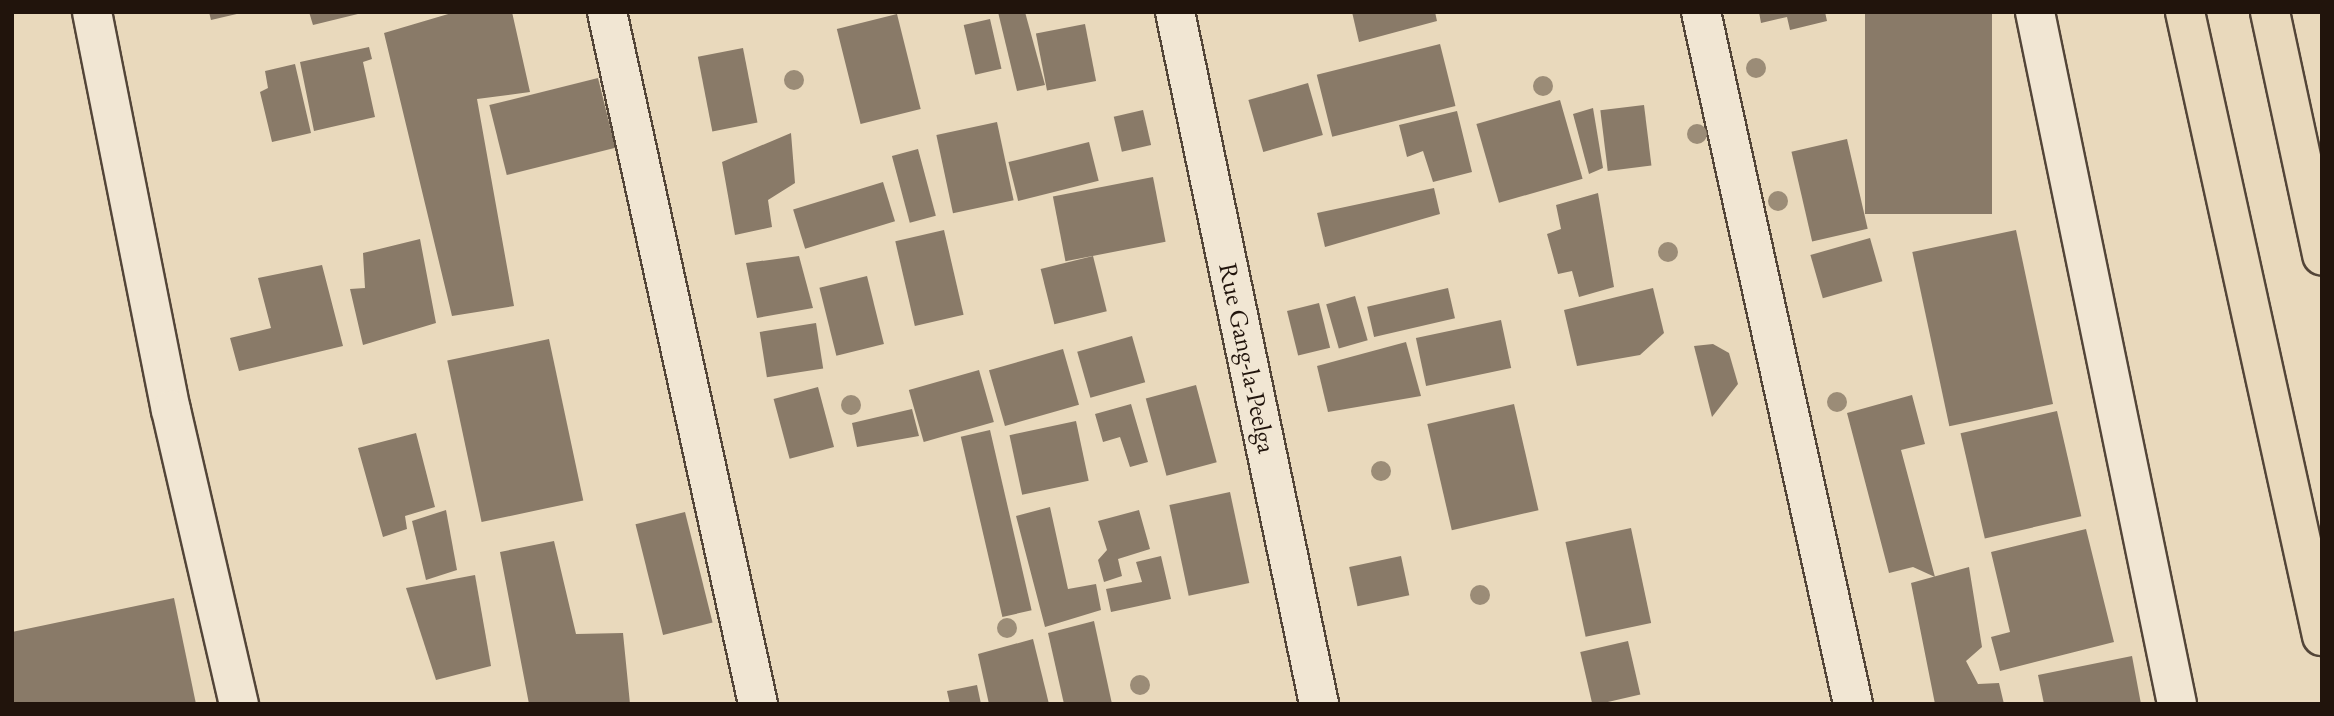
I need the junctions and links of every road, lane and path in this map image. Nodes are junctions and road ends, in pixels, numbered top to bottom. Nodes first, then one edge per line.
1 (92, 12) edge
2 (607, 12) edge
3 (1175, 12) edge
4 (1701, 12) edge
5 (2035, 12) edge
6 (2185, 12) edge
7 (2270, 12) edge
8 (2322, 255) edge
9 (2322, 636) edge
10 (239, 704) edge
11 (758, 704) edge
12 (1319, 704) edge
13 (1853, 704) edge
14 (2177, 704) edge

1 - 10 street
2 - 11 street
3 - 12 street, Rue Gang-la-Peelga
4 - 13 street
5 - 14 street
6 - 9 main road
7 - 8 main road

